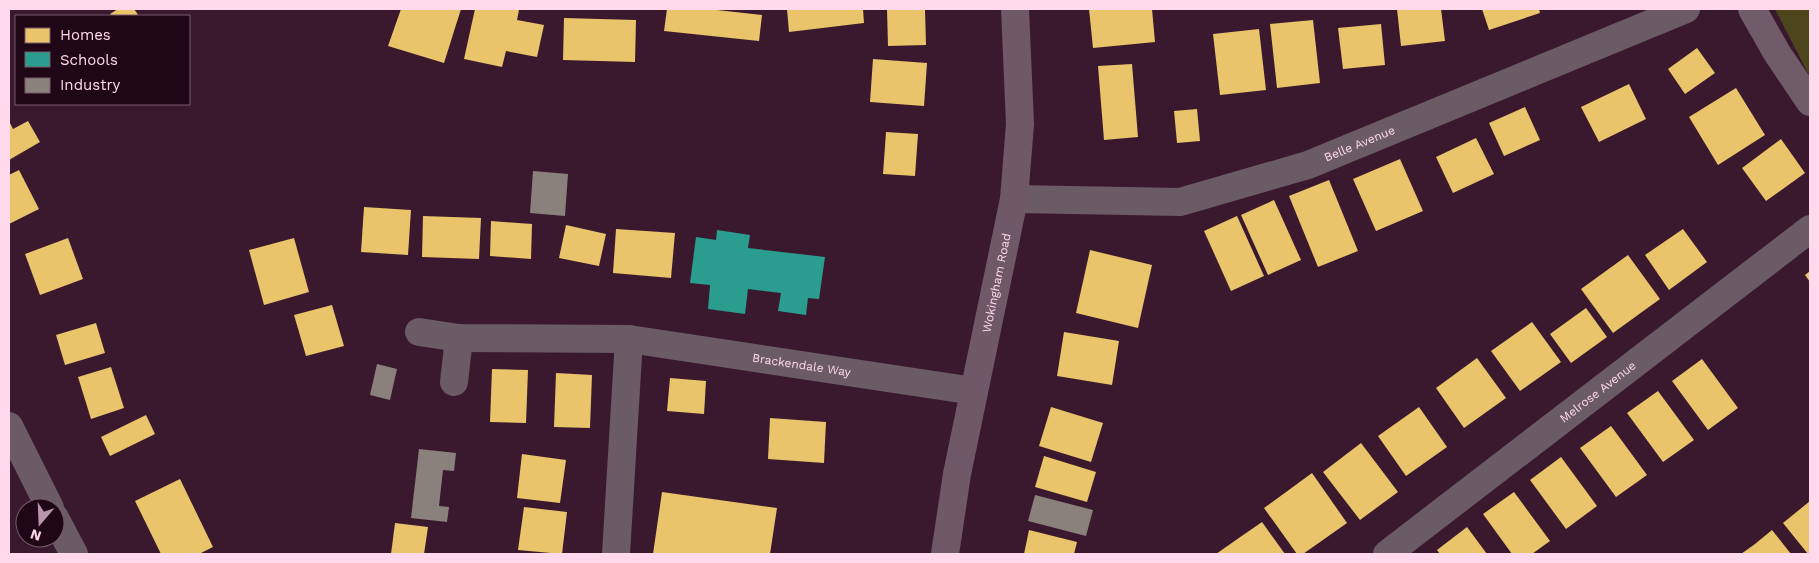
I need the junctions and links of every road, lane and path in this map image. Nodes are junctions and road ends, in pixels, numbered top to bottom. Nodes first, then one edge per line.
1 (1015, 9) edge
2 (1686, 9) edge
3 (1752, 9) edge
4 (1810, 102) edge
5 (1014, 199) junction
6 (1810, 229) edge
7 (419, 332) dead end
8 (459, 338) junction
9 (629, 339) junction
10 (454, 382) dead end
11 (974, 391) junction
12 (9, 426) edge
13 (45, 498) edge
14 (65, 537) edge
15 (74, 554) edge
16 (616, 554) edge
17 (945, 554) edge
18 (1387, 554) edge

1 - 5 main road, Wokingham Road
2 - 5 street, Belle Avenue
3 - 4 street
5 - 11 main road, Wokingham Road
6 - 18 street, Melrose Avenue
7 - 8 street, Brackendale Way
8 - 9 street, Brackendale Way
8 - 10 street
9 - 11 street, Brackendale Way
9 - 16 street
11 - 17 main road, Wokingham Road
12 - 13 street
14 - 15 street

